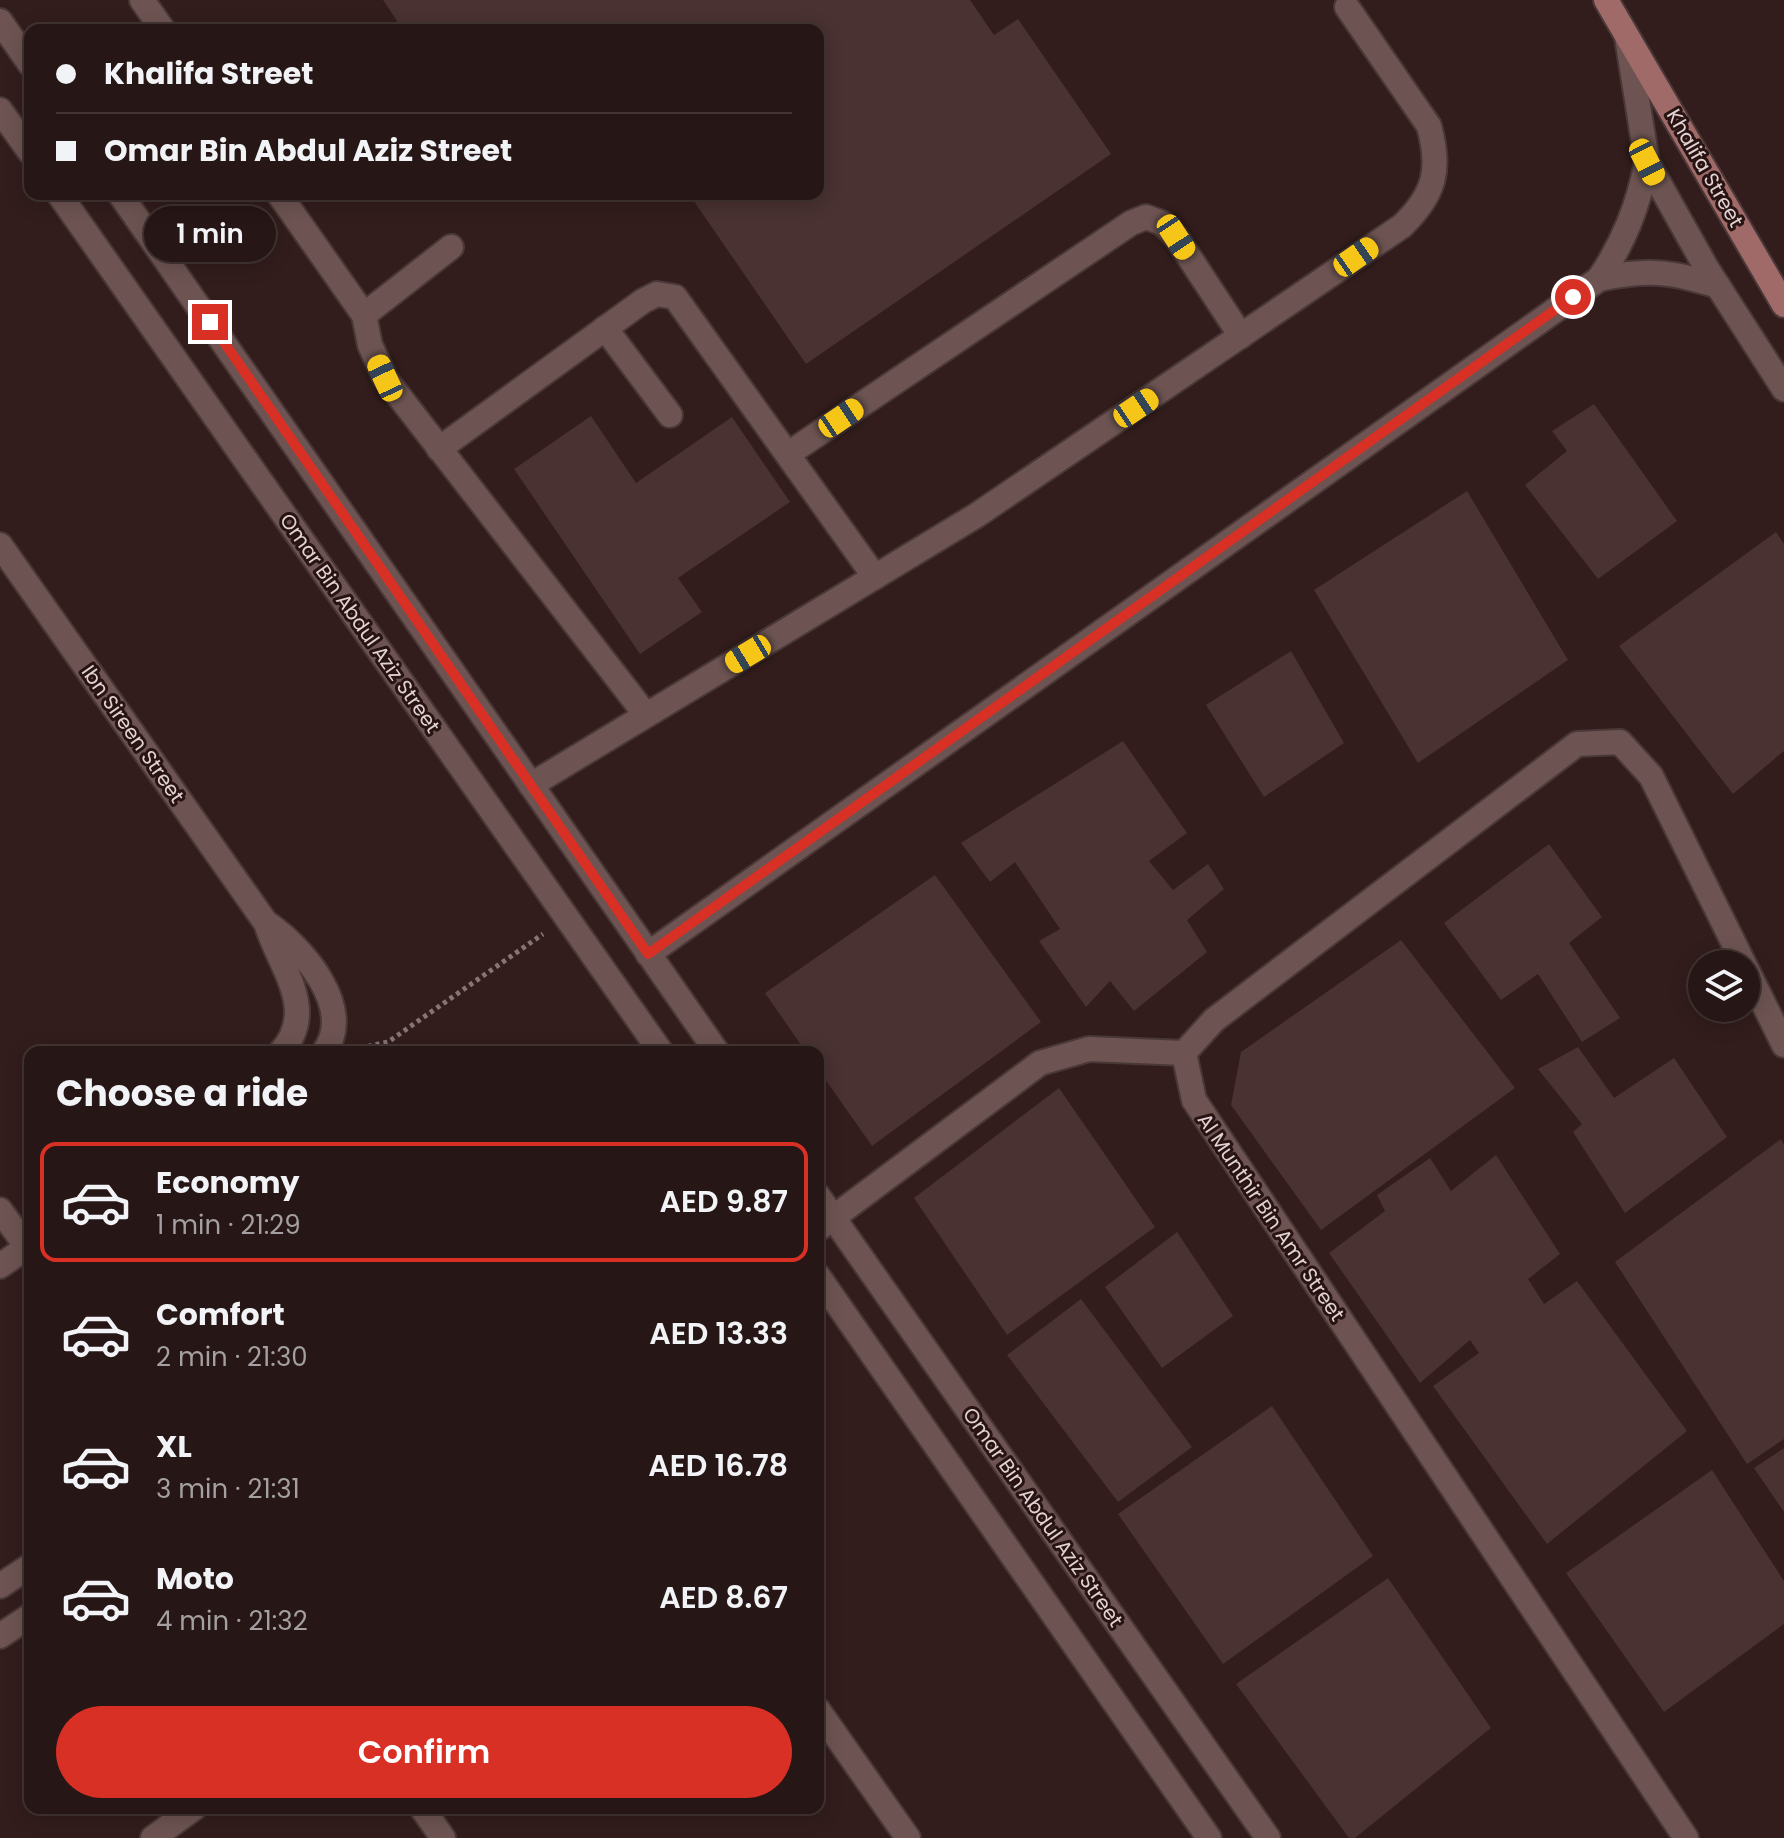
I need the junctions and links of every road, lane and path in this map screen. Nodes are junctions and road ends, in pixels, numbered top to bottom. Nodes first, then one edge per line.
1 (142, 0) edge
2 (1606, 0) edge
3 (1347, 7) dead end
4 (0, 21) edge
5 (159, 24) edge
6 (1626, 30) junction
7 (24, 55) edge
8 (0, 110) edge
9 (24, 144) edge
10 (1647, 162) junction
11 (63, 200) edge
12 (124, 200) edge
13 (283, 200) edge
14 (451, 247) dead end
15 (1599, 279) junction
16 (1718, 286) junction
17 (1784, 305) edge
18 (364, 315) junction
19 (605, 328) junction
20 (1241, 336) junction
21 (1784, 389) edge
22 (670, 415) dead end
23 (439, 449) junction
24 (788, 454) junction
25 (0, 545) edge
26 (875, 577) junction
27 (646, 715) junction
28 (531, 785) junction
29 (567, 917) junction
30 (266, 923) junction
31 (1737, 950) edge
32 (648, 954) junction
33 (1760, 996) edge
34 (1784, 1045) edge
35 (285, 1046) edge
36 (327, 1046) edge
37 (366, 1046) edge
38 (657, 1046) edge
39 (713, 1046) edge
40 (1184, 1053) junction
41 (0, 1210) edge
42 (826, 1223) edge
43 (24, 1241) edge
44 (24, 1249) edge
45 (0, 1266) edge
46 (824, 1285) edge
47 (24, 1570) edge
48 (0, 1586) edge
49 (24, 1620) edge
50 (0, 1636) edge
51 (824, 1719) edge
52 (186, 1814) edge
53 (426, 1814) edge
54 (153, 1838) edge
55 (443, 1838) edge
56 (908, 1838) edge
57 (1209, 1838) edge
58 (1268, 1838) edge
59 (1686, 1838) edge

1 - 5 street
2 - 6 main road, Khalifa Street
3 - 20 street
4 - 7 street
6 - 10 street, Khalifa Street
6 - 17 main road, Khalifa Street
8 - 9 street
10 - 15 street, Khalifa Street
10 - 16 street, Khalifa Street
11 - 29 street, Omar Bin Abdul Aziz Street
12 - 28 street
13 - 18 street
14 - 18 street
15 - 16 street, Khalifa Street
15 - 32 street, Khalifa Street
16 - 21 street, Khalifa Street
18 - 23 street
19 - 22 street
19 - 23 street
19 - 24 street
20 - 24 street
20 - 26 street
23 - 27 street
24 - 26 street
25 - 30 street, Ibn Sireen Street
26 - 27 street
27 - 28 street
28 - 32 street
29 - 37 path
29 - 38 street, Omar Bin Abdul Aziz Street
30 - 35 street, Ibn Sireen Street
30 - 36 street, Ibn Sireen Street
31 - 40 street
32 - 39 street
33 - 34 street
40 - 42 street
40 - 59 street, Al Munthir Bin Amr Street
41 - 43 street
42 - 58 street, Omar Bin Abdul Aziz Street
44 - 45 street
46 - 57 street
47 - 48 street
49 - 50 street
51 - 56 street
52 - 54 street
53 - 55 street

